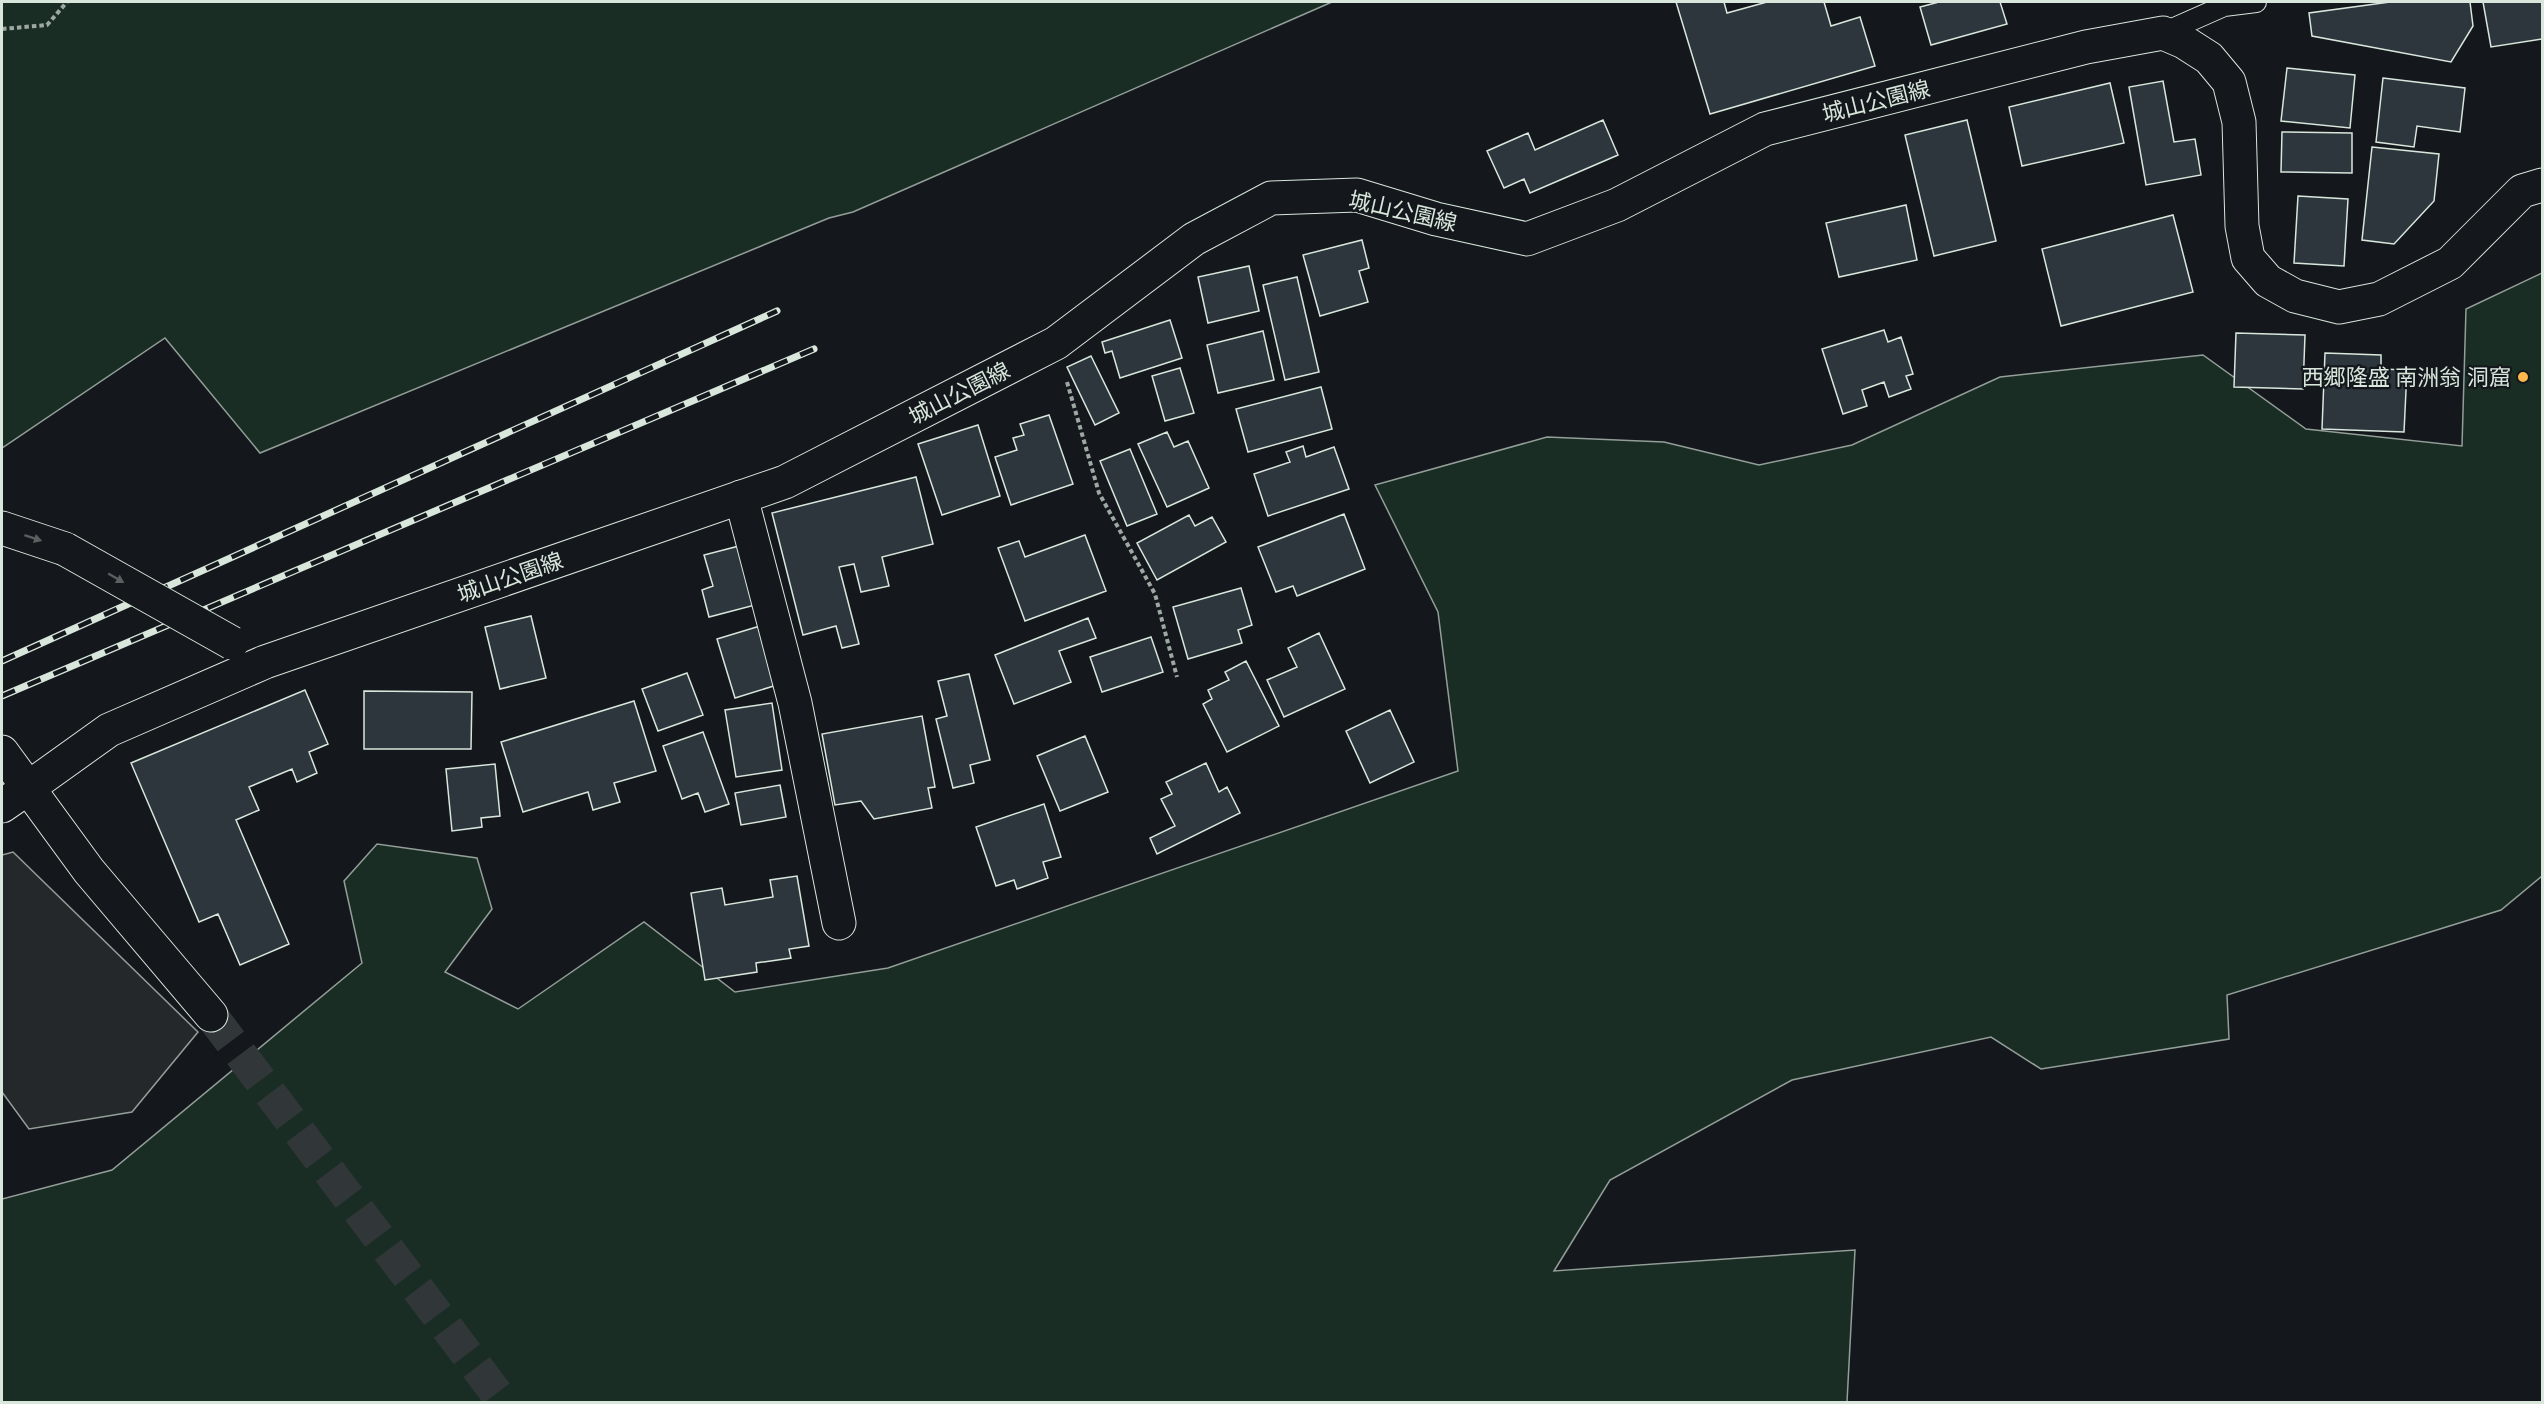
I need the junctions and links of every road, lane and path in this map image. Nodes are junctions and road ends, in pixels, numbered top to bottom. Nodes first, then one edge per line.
1 (67, 2) edge
2 (2256, 2) edge
3 (2, 29) edge
4 (2163, 33) junction
5 (2542, 185) edge
6 (1056, 343) junction
7 (741, 497) junction
8 (2, 528) edge
9 (265, 662) junction
10 (1177, 677) dead end
11 (2, 752) edge
12 (15, 797) edge
13 (839, 923) dead end
14 (211, 1015) tunnel mouth

1 - 3 path
2 - 4 lane
4 - 5 street
4 - 6 street, 城山公園線
6 - 7 street, 城山公園線
6 - 10 path
7 - 9 street, 城山公園線
7 - 13 street
8 -> 9 street, bridge
9 - 12 street, 城山公園線
11 - 12 street
12 - 14 street

